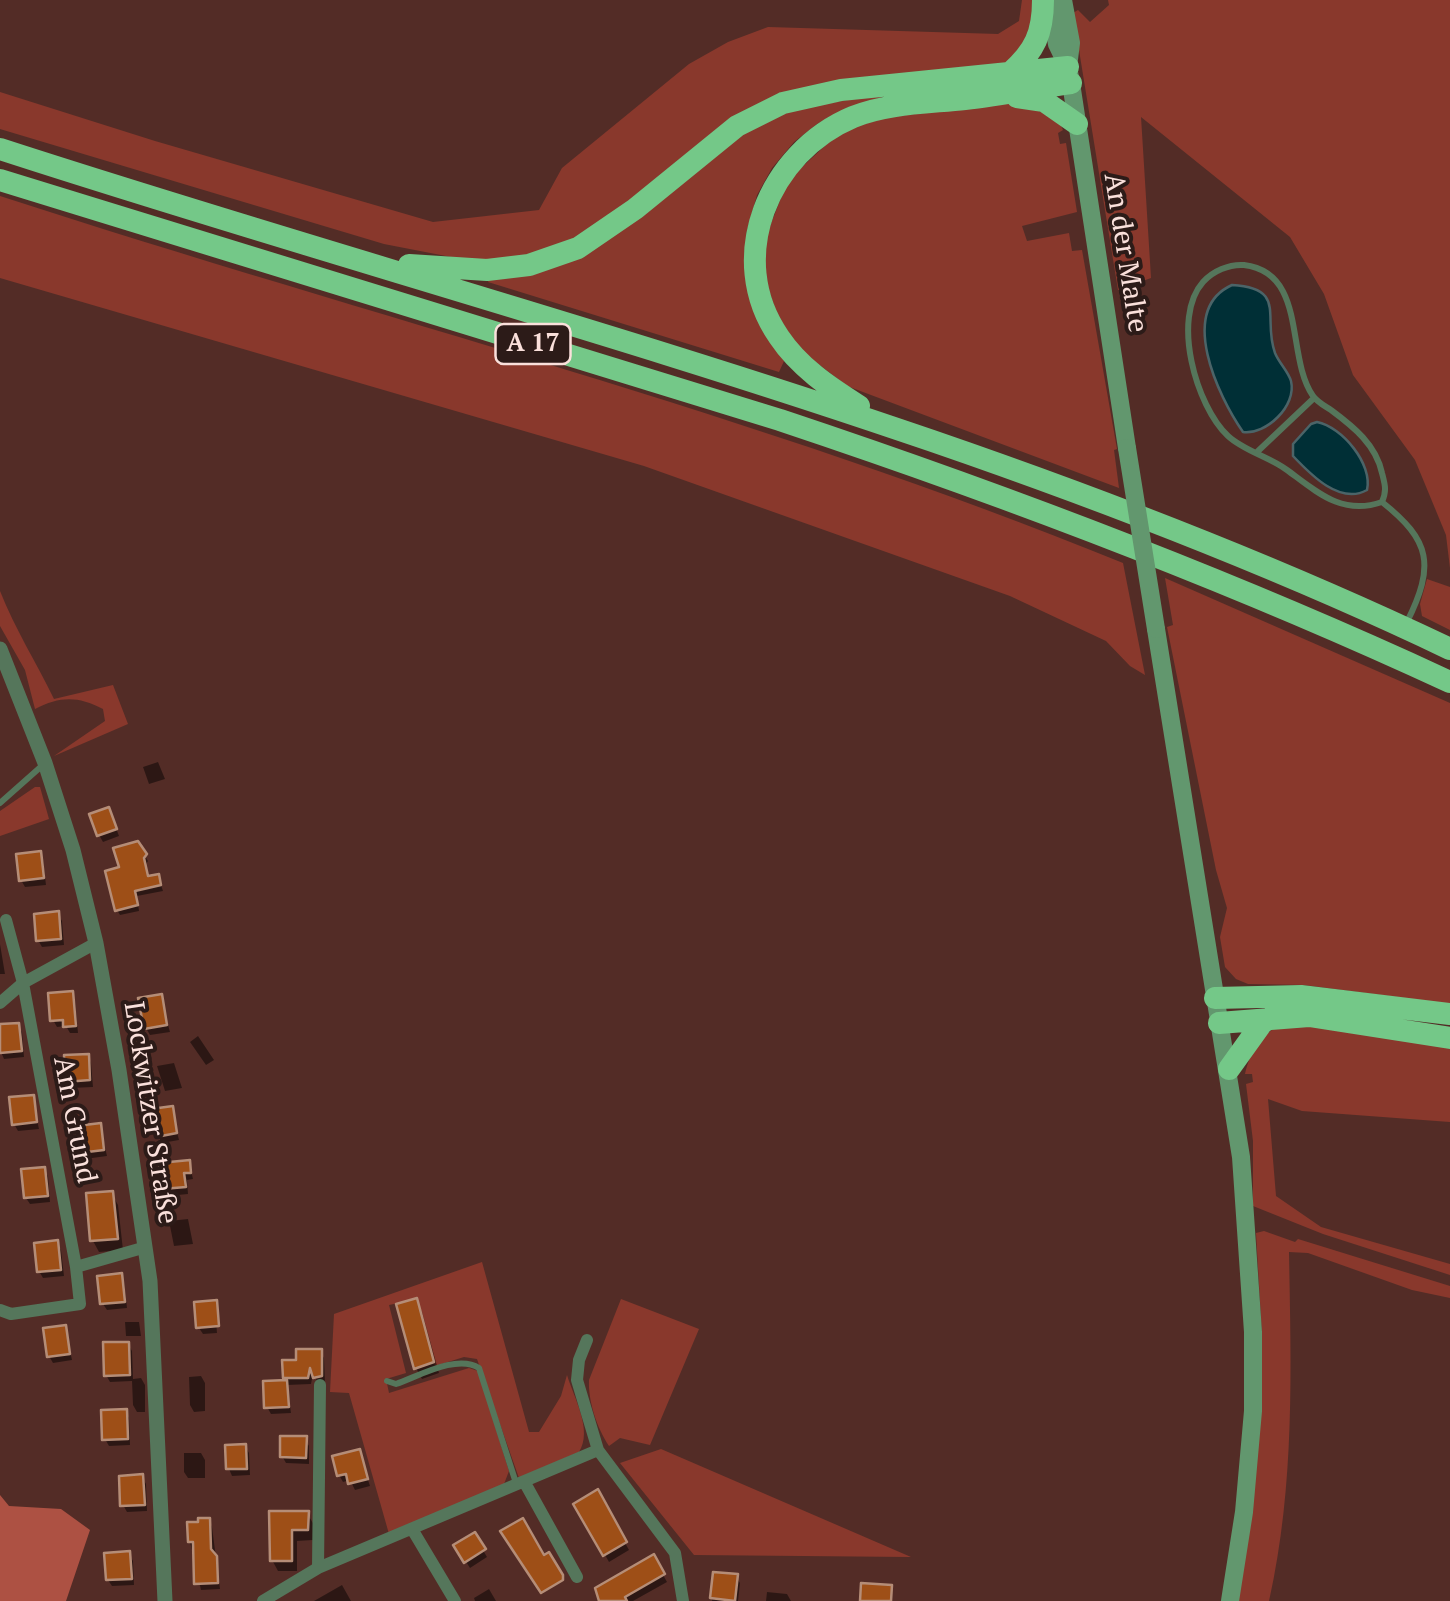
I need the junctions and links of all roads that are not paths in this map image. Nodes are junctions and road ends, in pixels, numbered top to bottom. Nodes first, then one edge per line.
1 (1046, 0) edge
2 (1063, 0) edge
3 (1010, 73) junction
4 (1069, 75) junction
5 (994, 96) junction
6 (1077, 124) junction
7 (0, 149) edge
8 (0, 180) edge
9 (370, 263) junction
10 (1314, 398) junction
11 (892, 427) junction
12 (1257, 452) junction
13 (1382, 502) junction
14 (1404, 628) junction
15 (0, 649) edge
16 (1450, 649) edge
17 (1450, 682) edge
18 (44, 763) junction
19 (0, 803) edge
20 (6, 920) dead end
21 (96, 944) junction
22 (23, 983) junction
23 (1215, 998) junction
24 (0, 1003) edge
25 (1450, 1014) edge
26 (1273, 1016) junction
27 (1219, 1022) junction
28 (1450, 1038) edge
29 (1229, 1070) junction
30 (146, 1247) junction
31 (76, 1267) junction
32 (0, 1310) edge
33 (587, 1340) dead end
34 (388, 1381) dead end
35 (320, 1386) dead end
36 (598, 1450) junction
37 (521, 1484) junction
38 (412, 1529) junction
39 (318, 1568) junction
40 (577, 1577) dead end
41 (165, 1601) edge
42 (263, 1601) edge
43 (455, 1601) edge
44 (684, 1601) edge
45 (1230, 1601) edge

1 - 3 highway
1 - 4 main road, An der Malte
2 - 4 main road, An der Malte
3 - 4 highway
3 - 9 highway
4 - 5 highway
4 - 6 main road, An der Malte
5 - 6 highway
5 - 11 highway
6 - 23 main road, An der Malte, bridge
7 - 9 highway, A 17
8 - 17 highway, A 17
9 - 11 highway, A 17
10 - 12 lane
10 - 12 lane
10 - 13 lane
11 - 14 highway, A 17
12 - 13 lane
13 - 14 lane
14 - 16 highway, A 17
15 - 18 street, Lockwitzer Straße
18 - 19 lane
18 - 21 street, Lockwitzer Straße
20 - 22 street, Am Grund
21 - 22 street
21 - 30 street, Lockwitzer Straße
22 - 24 street
22 - 31 street, Am Grund
23 - 25 highway
23 - 27 main road, An der Malte
26 - 27 highway
26 - 28 highway
26 - 29 highway
27 - 29 main road, An der Malte
29 - 45 main road, An der Malte
30 - 31 street
30 - 41 street, Lockwitzer Straße
31 - 32 street, Am Grund
33 - 36 street
34 - 37 lane
35 - 39 street
36 - 37 street
36 - 44 street
37 - 38 street
37 - 40 street
38 - 39 street
38 - 43 street
39 - 42 street

